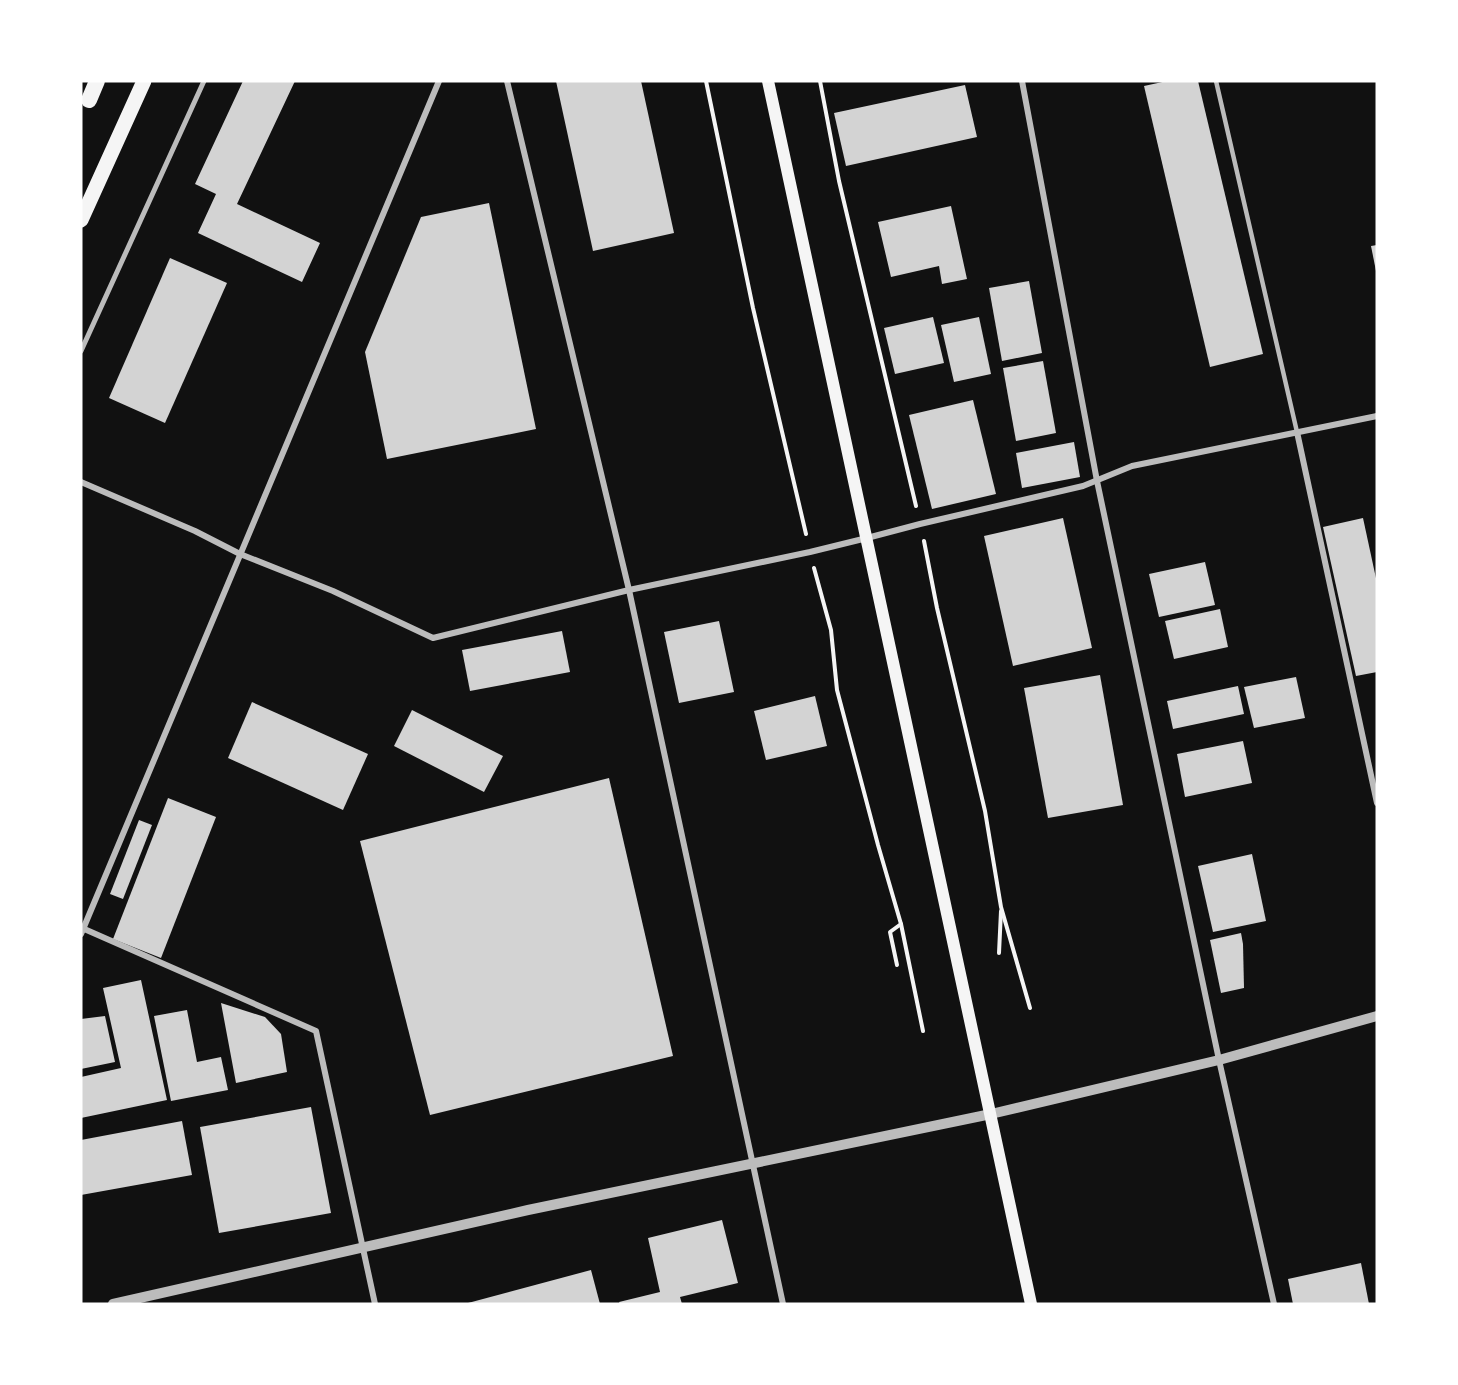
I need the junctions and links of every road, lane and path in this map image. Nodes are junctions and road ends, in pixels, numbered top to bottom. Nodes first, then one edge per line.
1 (97, 81) edge
2 (144, 81) edge
3 (204, 81) edge
4 (439, 81) edge
5 (507, 81) edge
6 (706, 81) edge
7 (768, 81) edge
8 (820, 81) edge
9 (1022, 81) edge
10 (1216, 81) edge
11 (89, 100) dead end
12 (81, 220) edge
13 (81, 351) edge
14 (1377, 416) edge
15 (1297, 432) junction
16 (81, 482) edge
17 (1097, 482) junction
18 (916, 506) dead end
19 (806, 534) dead end
20 (867, 538) junction
21 (924, 541) dead end
22 (240, 554) junction
23 (814, 566) dead end
24 (629, 590) junction
25 (1377, 803) edge
26 (1001, 907) junction
27 (901, 924) junction
28 (82, 930) edge
29 (999, 953) dead end
30 (897, 965) dead end
31 (1030, 1008) dead end
32 (1377, 1016) edge
33 (923, 1031) dead end
34 (1220, 1060) junction
35 (991, 1114) junction
36 (753, 1163) junction
37 (363, 1247) junction
38 (113, 1304) edge
39 (375, 1304) edge
40 (783, 1304) edge
41 (1031, 1304) edge
42 (1274, 1304) edge

1 - 11 highway
2 - 12 main road
3 - 13 street
4 - 22 street
5 - 24 street
6 - 19 path
7 - 20 main road
8 - 18 path
9 - 17 street
10 - 15 lane
14 - 15 street
15 - 17 street
15 - 25 street
16 - 22 street
17 - 20 street
17 - 34 street
20 - 24 street
20 - 35 main road
21 - 26 path
22 - 24 street
22 - 28 street
23 - 27 path
24 - 36 street
26 - 29 path
26 - 31 path
27 - 30 path
27 - 33 path
28 - 37 street
32 - 34 street
34 - 35 street
34 - 42 street
35 - 36 street
35 - 41 main road
36 - 37 street
36 - 40 street
37 - 38 street
37 - 39 street

